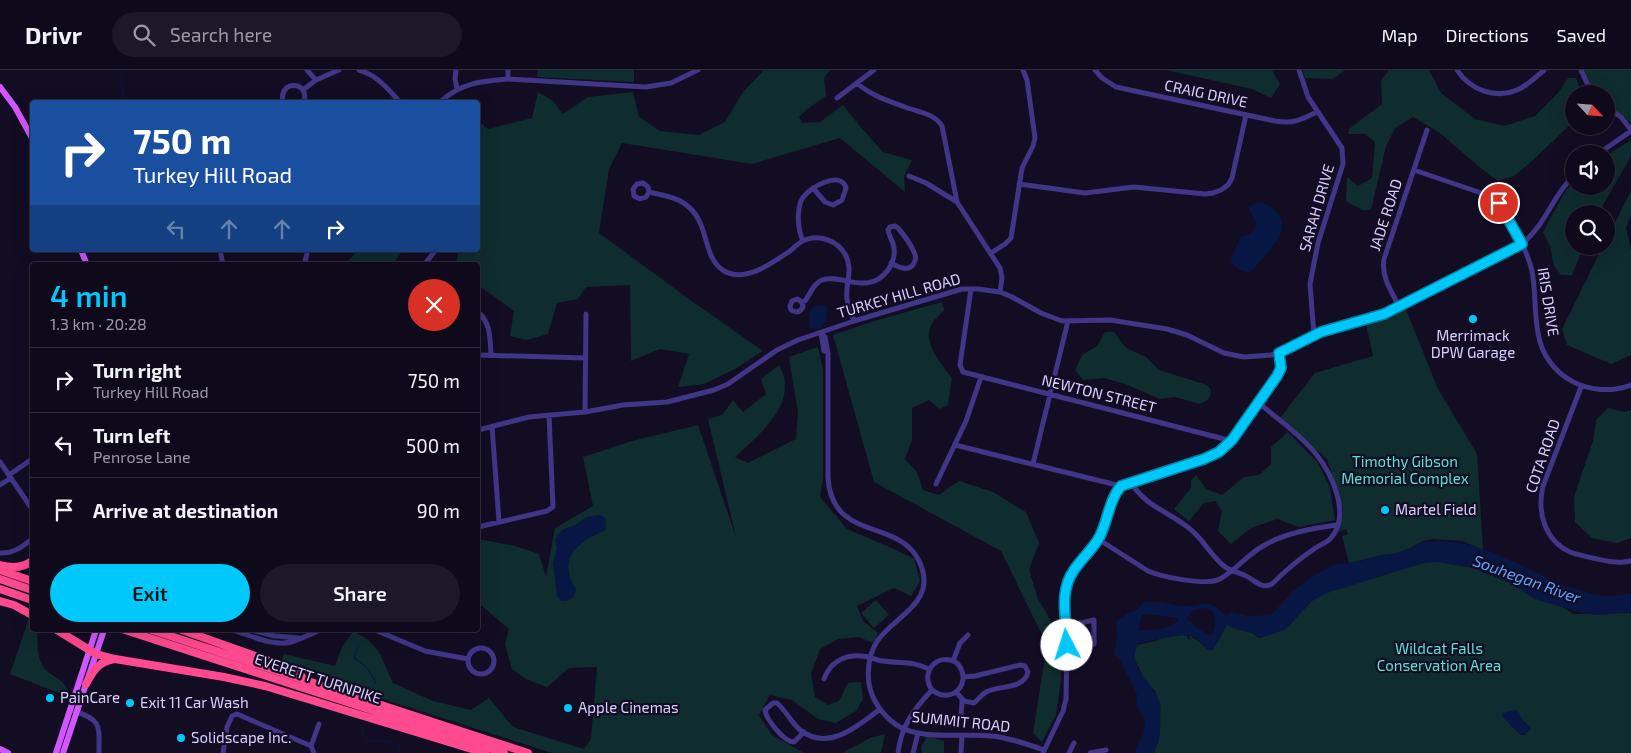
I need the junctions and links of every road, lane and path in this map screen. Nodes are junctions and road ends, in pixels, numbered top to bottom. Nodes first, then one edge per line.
1 (307, 70) edge
2 (339, 70) edge
3 (359, 70) edge
4 (456, 70) edge
5 (508, 70) edge
6 (698, 70) edge
7 (874, 70) edge
8 (1022, 70) edge
9 (1095, 70) edge
10 (1299, 70) edge
11 (1457, 70) edge
12 (1544, 70) edge
13 (1581, 70) edge
14 (508, 79) junction
15 (316, 80) junction
16 (857, 83) junction
17 (1588, 85) edge
18 (0, 86) edge
19 (457, 89) junction
20 (303, 90) junction
21 (837, 98) dead end
22 (284, 100) edge
23 (305, 100) edge
24 (398, 100) edge
25 (443, 100) edge
26 (1316, 112) junction
27 (1615, 113) edge
28 (1246, 115) junction
29 (1427, 130) dead end
30 (1631, 131) edge
31 (30, 134) edge
32 (1611, 145) edge
33 (1414, 170) junction
34 (909, 176) dead end
35 (1019, 184) junction
36 (1565, 186) edge
37 (813, 188) junction
38 (649, 192) dead end
39 (956, 202) junction
40 (803, 241) junction
41 (1522, 244) junction
42 (434, 252) edge
43 (991, 252) junction
44 (426, 262) edge
45 (892, 263) junction
46 (848, 282) junction
47 (971, 289) junction
48 (1000, 292) junction
49 (802, 302) dead end
50 (1399, 306) junction
51 (480, 314) edge
52 (586, 314) dead end
53 (854, 321) junction
54 (1068, 322) junction
55 (821, 332) junction
56 (1314, 335) junction
57 (1279, 353) junction
58 (480, 355) edge
59 (491, 355) junction
60 (586, 358) junction
61 (981, 377) junction
62 (1631, 385) edge
63 (1582, 386) junction
64 (1051, 394) junction
65 (1258, 402) junction
66 (585, 412) junction
67 (548, 416) junction
68 (492, 426) junction
69 (480, 429) edge
70 (1232, 440) junction
71 (955, 445) junction
72 (30, 461) edge
73 (0, 462) edge
74 (1033, 464) junction
75 (10, 477) junction
76 (1131, 482) junction
77 (936, 484) dead end
78 (0, 485) edge
79 (1121, 486) junction
80 (30, 506) edge
81 (499, 522) junction
82 (1337, 525) junction
83 (480, 527) edge
84 (1098, 539) junction
85 (30, 541) edge
86 (0, 553) edge
87 (1631, 561) edge
88 (30, 562) edge
89 (0, 565) edge
90 (0, 570) edge
91 (1231, 571) junction
92 (0, 580) edge
93 (30, 580) edge
94 (0, 589) edge
95 (30, 589) edge
96 (30, 599) edge
97 (0, 600) edge
98 (30, 614) edge
99 (1066, 626) junction
100 (60, 632) edge
101 (96, 632) edge
102 (103, 632) edge
103 (131, 632) edge
104 (158, 632) edge
105 (188, 632) edge
106 (240, 632) edge
107 (259, 632) edge
108 (315, 632) edge
109 (380, 632) edge
110 (968, 635) dead end
111 (299, 638) junction
112 (1067, 649) junction
113 (92, 652) junction
114 (870, 657) junction
115 (468, 658) junction
116 (115, 659) junction
117 (953, 660) junction
118 (929, 669) junction
119 (964, 677) junction
120 (824, 679) dead end
121 (304, 680) junction
122 (86, 684) junction
123 (932, 690) junction
124 (956, 692) junction
125 (962, 700) junction
126 (880, 709) junction
127 (70, 710) junction
128 (77, 712) junction
129 (961, 717) dead end
130 (319, 724) dead end
131 (903, 729) junction
132 (804, 732) junction
133 (918, 733) junction
134 (962, 735) junction
135 (1074, 743) dead end
136 (311, 746) junction
137 (0, 749) edge
138 (1106, 750) dead end
139 (1043, 752) edge
140 (8, 753) edge
141 (56, 753) edge
142 (63, 753) edge
143 (99, 753) edge
144 (223, 753) edge
145 (314, 753) edge
146 (485, 753) edge
147 (504, 753) edge
148 (528, 753) edge
149 (898, 753) edge
150 (913, 753) edge
151 (961, 753) edge
152 (1069, 753) edge
153 (1090, 753) edge

1 - 15 street
2 - 15 street
3 - 24 street
4 - 19 street
5 - 14 street
6 - 14 street
7 - 16 street
8 - 35 street
9 - 28 street, CRAIG DRIVE
10 - 26 street, SARAH DRIVE
11 - 12 street
13 - 17 street
14 - 19 street
15 - 20 street
16 - 21 street
16 - 39 street
18 - 31 main road
19 - 25 street
20 - 22 street
20 - 23 street
26 - 28 street, CRAIG DRIVE
26 - 56 street, SARAH DRIVE
27 - 30 street
28 - 35 street
29 - 33 street, JADE ROAD
30 - 32 street
33 - 41 street, IRIS DRIVE
33 - 50 street, JADE ROAD
34 - 39 street
35 - 43 street
36 - 41 street, TURKEY HILL ROAD
37 - 37 street
37 - 40 street
38 - 40 street
39 - 43 street
40 - 46 street
41 - 50 street, TURKEY HILL ROAD
41 - 63 street, IRIS DRIVE
42 - 44 street
43 - 48 street
45 - 45 street
45 - 46 street
46 - 49 street
46 - 53 street
47 - 48 street, TURKEY HILL ROAD
47 - 53 street, TURKEY HILL ROAD
47 - 61 street, NEWTON STREET
48 - 54 street, TURKEY HILL ROAD
50 - 56 street, TURKEY HILL ROAD
51 - 59 street
52 - 60 street
53 - 55 street, TURKEY HILL ROAD
54 - 57 street, TURKEY HILL ROAD
54 - 64 street
55 - 66 street, TURKEY HILL ROAD
55 - 114 street, SUMMIT ROAD
56 - 57 street, TURKEY HILL ROAD
57 - 65 street
58 - 59 street
59 - 60 street
60 - 66 street
61 - 64 street, NEWTON STREET
61 - 71 street
62 - 63 street, IRIS DRIVE
63 - 87 street, COTA ROAD
64 - 70 street, NEWTON STREET
64 - 74 street
65 - 70 street
65 - 82 street
66 - 67 street, TURKEY HILL ROAD
67 - 68 street, TURKEY HILL ROAD
67 - 81 street
68 - 69 street, TURKEY HILL ROAD
68 - 81 street
70 - 76 street
71 - 74 street
71 - 77 street
72 - 75 street
73 - 75 street
74 - 79 street
75 - 78 street
75 - 80 street
76 - 79 street
76 - 91 street
79 - 84 street
81 - 83 street
82 - 91 street
82 - 91 street
84 - 91 street
84 - 99 street
85 - 86 street
88 - 89 highway
90 - 93 highway
92 - 95 highway
94 - 96 highway
97 - 98 highway
99 - 112 street
99 - 112 street
100 - 113 highway
101 - 113 main road
102 - 113 main road
103 - 147 highway, EVERETT TURNPIKE
104 - 121 highway, EVERETT TURNPIKE
105 - 121 highway
106 - 111 street
107 - 111 street
108 - 111 street
109 - 115 street
110 - 117 street
112 - 139 street
113 - 116 highway
113 - 122 main road
113 - 127 main road
114 - 118 street
114 - 120 street
114 - 126 street, SUMMIT ROAD
115 - 115 street
116 - 122 highway
116 - 146 highway
117 - 118 street
117 - 119 street
118 - 123 street
119 - 124 street
119 - 125 street
121 - 148 highway, EVERETT TURNPIKE
122 - 128 main road
123 - 124 street
123 - 131 street
124 - 125 street
125 - 129 street
126 - 131 street, SUMMIT ROAD
126 - 132 street
127 - 128 street
127 - 141 main road
128 - 142 main road
128 - 143 street
130 - 136 street
131 - 133 street, SUMMIT ROAD
131 - 149 street
132 - 132 street
133 - 134 street, SUMMIT ROAD
133 - 150 street
134 - 139 street, SUMMIT ROAD
134 - 151 street
135 - 152 street
136 - 144 street
136 - 145 street
137 - 140 main road
138 - 153 street

